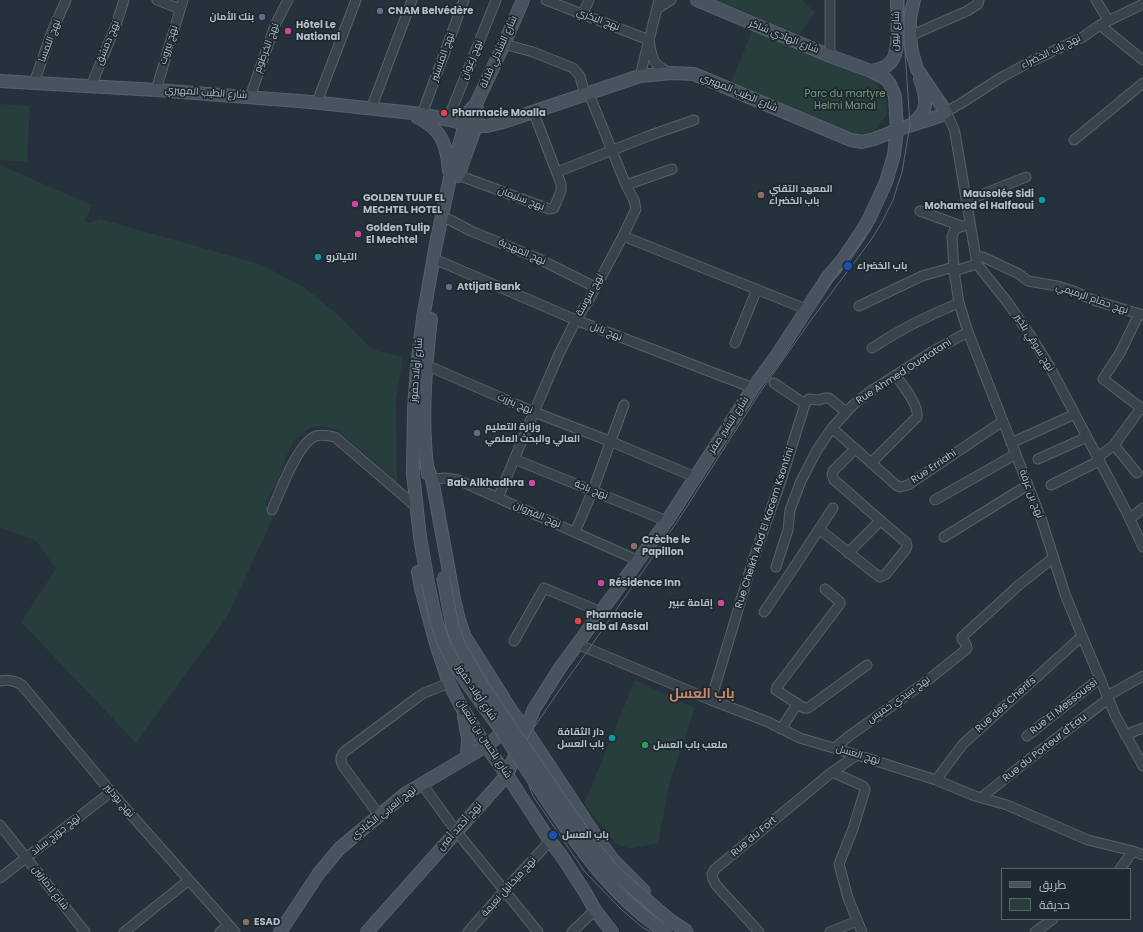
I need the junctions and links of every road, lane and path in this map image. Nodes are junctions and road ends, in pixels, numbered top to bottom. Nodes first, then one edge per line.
1 (66, 0) edge
2 (124, 0) edge
3 (157, 0) edge
4 (288, 0) edge
5 (356, 0) edge
6 (412, 0) edge
7 (464, 0) edge
8 (496, 0) edge
9 (522, 0) edge
10 (546, 0) edge
11 (589, 0) edge
12 (671, 0) edge
13 (697, 0) edge
14 (830, 0) edge
15 (896, 0) edge
16 (914, 0) edge
17 (979, 0) edge
18 (1096, 0) edge
19 (182, 4) edge
20 (658, 4) edge
21 (1143, 4) edge
22 (582, 14) junction
23 (1104, 22) junction
24 (910, 36) junction
25 (649, 40) junction
26 (504, 44) junction
27 (830, 56) junction
28 (1143, 60) edge
29 (916, 69) junction
30 (871, 71) junction
31 (671, 73) junction
32 (640, 76) junction
33 (0, 81) edge
34 (34, 83) junction
35 (1143, 83) edge
36 (91, 86) junction
37 (156, 90) junction
38 (587, 94) junction
39 (250, 97) junction
40 (317, 102) junction
41 (476, 104) joint
42 (954, 107) junction
43 (371, 109) junction
44 (532, 111) junction
45 (416, 114) junction
46 (448, 119) junction
47 (694, 120) dead end
48 (470, 125) junction
49 (910, 125) junction
50 (897, 130) junction
51 (1074, 140) dead end
52 (612, 150) junction
53 (672, 169) dead end
54 (557, 172) junction
55 (454, 177) junction
56 (1026, 177) dead end
57 (626, 185) junction
58 (966, 201) junction
59 (920, 211) dead end
60 (448, 219) junction
61 (966, 225) junction
62 (623, 236) junction
63 (976, 260) junction
64 (439, 261) junction
65 (954, 269) junction
66 (595, 287) junction
67 (757, 290) junction
68 (959, 303) junction
69 (859, 306) dead end
70 (806, 309) junction
71 (1142, 314) edge
72 (576, 320) junction
73 (968, 332) junction
74 (735, 343) dead end
75 (872, 348) dead end
76 (426, 365) junction
77 (895, 375) junction
78 (774, 383) dead end
79 (753, 388) junction
80 (805, 404) junction
81 (624, 406) dead end
82 (534, 412) junction
83 (846, 412) junction
84 (1075, 414) junction
85 (1003, 421) junction
86 (832, 428) junction
87 (1087, 437) junction
88 (612, 442) junction
89 (1011, 443) junction
90 (1114, 445) junction
91 (855, 449) junction
92 (1016, 454) junction
93 (514, 459) junction
94 (1038, 459) dead end
95 (1098, 460) junction
96 (871, 463) junction
97 (427, 467) junction
98 (1136, 473) dead end
99 (413, 474) junction
100 (695, 477) junction
101 (432, 479) junction
102 (1051, 485) dead end
103 (1028, 486) junction
104 (593, 490) junction
105 (498, 498) junction
106 (935, 500) dead end
107 (413, 504) junction
108 (833, 508) dead end
109 (1143, 508) edge
110 (272, 510) dead end
111 (1130, 519) junction
112 (667, 521) junction
113 (880, 521) junction
114 (819, 529) junction
115 (575, 532) junction
116 (1141, 535) edge
117 (944, 537) dead end
118 (1143, 547) edge
119 (848, 553) junction
120 (1053, 558) junction
121 (639, 560) junction
122 (776, 567) dead end
123 (825, 588) dead end
124 (601, 612) junction
125 (764, 612) dead end
126 (1082, 636) junction
127 (514, 641) dead end
128 (577, 644) junction
129 (867, 665) dead end
130 (1143, 676) edge
131 (1100, 678) junction
132 (0, 681) edge
133 (449, 683) junction
134 (1108, 698) junction
135 (711, 700) junction
136 (797, 704) junction
137 (534, 709) joint
138 (463, 710) junction
139 (522, 725) junction
140 (1143, 728) edge
141 (781, 729) junction
142 (1125, 735) junction
143 (1027, 736) dead end
144 (486, 746) junction
145 (835, 748) junction
146 (857, 754) junction
147 (467, 758) junction
148 (1143, 766) edge
149 (832, 772) junction
150 (507, 775) junction
151 (936, 780) junction
152 (422, 784) junction
153 (111, 792) junction
154 (982, 797) junction
155 (379, 815) junction
156 (0, 825) edge
157 (456, 831) junction
158 (550, 841) junction
159 (1133, 851) junction
160 (1143, 855) edge
161 (26, 858) junction
162 (1121, 868) edge
163 (0, 878) edge
164 (189, 880) junction
165 (504, 891) junction
166 (595, 910) junction
167 (1052, 920) edge
168 (857, 921) junction
169 (232, 928) edge
170 (85, 932) edge
171 (124, 932) edge
172 (220, 932) edge
173 (280, 932) edge
174 (367, 932) edge
175 (468, 932) edge
176 (538, 932) edge
177 (572, 932) edge
178 (612, 932) edge
179 (666, 932) edge
180 (688, 932) edge
181 (695, 932) edge
182 (759, 932) edge
183 (830, 932) edge
184 (862, 932) edge
185 (1035, 932) edge

1 - 34 street, نهج النمسا
2 - 36 street, نهج دمشق
3 - 19 street
4 - 39 street, نهج الخرطوم
5 - 40 street
6 - 43 street
7 - 45 street, نهج المنستير
8 - 46 street, نهج زغوان
9 - 26 street, شارع الشادلي قلالة
10 - 22 street, نهج البكري
11 - 22 street
12 - 20 street
13 - 27 street, شارع الهادي شاكر
14 - 27 street
15 - 30 street, شارع ليون
16 - 24 street
17 - 24 street
18 - 23 street
19 - 37 street, نهج بيروت
20 - 25 street
21 - 23 street, نهج باب الخضراء
22 - 25 street, نهج البكري
23 - 28 street
23 - 42 street, نهج باب الخضراء
24 - 29 street
25 - 31 street
25 - 32 street
26 - 38 street, نهج سوسة
26 - 41 street, شارع الشادلي قلالة
27 - 30 street, شارع الهادي شاكر
29 - 42 street
29 - 49 street
30 - 50 street, شارع الهادي شاكر
31 - 32 street, شارع الطيب المهيري
31 - 50 street, شارع الطيب المهيري
32 - 38 street, شارع الطيب المهيري
33 - 34 street, شارع الطيب المهيري
34 - 36 street, شارع الطيب المهيري
35 - 51 street
36 - 37 street, شارع الطيب المهيري
37 - 39 street, شارع الطيب المهيري
38 - 44 street, شارع الطيب المهيري
38 - 52 street, نهج سوسة
39 - 40 street, شارع الطيب المهيري
40 - 43 street, شارع الطيب المهيري
41 - 48 street, شارع أولاد حفوز
42 - 49 street, شارع الطيب المهيري
42 - 58 street, نهج سوقي بلخير
43 - 45 street, شارع الطيب المهيري
44 - 48 street, شارع الطيب المهيري
44 - 54 street, نهج سليمان
45 - 46 street, شارع الطيب المهيري
45 - 55 street, شارع الطيب المهيري
46 - 48 street, شارع الطيب المهيري
47 - 52 street
48 - 55 street, شارع أولاد حفوز
49 - 50 street, شارع الطيب المهيري
50 - 70 street, شارع البشير صفر
52 - 54 street
52 - 57 street, نهج سوسة
53 - 57 street
54 - 55 street, نهج سليمان
55 - 60 street, شارع أولاد حفوز
55 - 99 street, شارع أولاد حفوز
56 - 58 street
57 - 62 street, نهج سوسة
58 - 61 street, نهج سوقي بلخير
59 - 61 street
60 - 64 street, شارع أولاد حفوز
60 - 66 street, نهج المهدية
61 - 63 street, نهج سوقي بلخير
61 - 65 street, نهج بن عرفة
62 - 66 street, نهج سوسة
62 - 67 street
63 - 65 street
63 - 71 street, نهج حمام الرميمي
63 - 84 street, نهج سوقي بلخير
64 - 72 street, نهج نابل
64 - 76 street, شارع أولاد حفوز
65 - 68 street, نهج بن عرفة
65 - 69 street
66 - 72 street, نهج سوسة
67 - 70 street
67 - 74 street
68 - 73 street, نهج بن عرفة
68 - 75 street
70 - 79 street, شارع البشير صفر
71 - 90 street
72 - 79 street, نهج نابل
72 - 82 street, نهج سوسة
73 - 77 street, Rue Ahmed Ouatatani
73 - 85 street, نهج بن عرفة
76 - 82 street, نهج بنزرت
76 - 97 street, شارع أولاد حفوز
77 - 83 street, Rue Ahmed Ouatatani
77 - 96 street
78 - 80 street
79 - 100 street, شارع البشير صفر
80 - 83 street
80 - 135 street, Rue Cheikh Abd El Kacem Ksontini
81 - 88 street
82 - 88 street, نهج بنزرت
82 - 93 street, نهج سوسة
83 - 86 street, Rue Ahmed Ouatatani
84 - 87 street, نهج سوقي بلخير
84 - 89 street
85 - 89 street, نهج بن عرفة
85 - 96 street, Rue Erriahi
86 - 91 street, Rue Erriahi
86 - 122 street, Rue Ahmed Ouatatani
87 - 94 street
87 - 95 street, نهج سوقي بلخير
88 - 100 street, نهج بنزرت
88 - 104 street
89 - 92 street, نهج بن عرفة
90 - 95 street
90 - 98 street
91 - 96 street, Rue Erriahi
91 - 113 street
92 - 103 street, نهج بن عرفة
92 - 106 street
93 - 104 street, نهج باجة
93 - 105 street, نهج سوسة
95 - 102 street
95 - 111 street, نهج سوقي بلخير
97 - 101 street, شارع أولاد حفوز
97 - 180 street, شارع أولاد حفوز, bridge
99 - 107 street, شارع بلحسن بن شعبان
99 - 179 street, شارع أولاد حفوز, bridge
100 - 112 street, شارع البشير صفر
101 - 105 street, نهج القيروان
101 - 139 street, شارع أولاد حفوز
103 - 117 street
103 - 120 street, نهج بن عرفة
104 - 112 street, نهج باجة
104 - 115 street
105 - 115 street, نهج القيروان
107 - 110 street
107 - 133 street, شارع بلحسن بن شعبان
108 - 114 street
109 - 111 street
111 - 116 street, نهج سوقي بلخير
112 - 121 street, شارع البشير صفر
113 - 119 street
113 - 119 street
114 - 119 street
114 - 125 street
115 - 121 street, نهج القيروان
116 - 118 street, نهج سوقي بلخير
120 - 126 street, نهج بن عرفة
120 - 145 street, نهج سيدي خميس
121 - 124 street, شارع البشير صفر
123 - 136 street
124 - 127 street
124 - 128 street, شارع البشير صفر
126 - 131 street, نهج بن عرفة
126 - 151 street, Rue des Cherifs
128 - 135 street, نهج العسل
128 - 137 street, شارع البشير صفر
129 - 136 street
130 - 134 street, Rue du Porteur d"Eau
131 - 134 street, نهج بن عرفة
131 - 143 street, Rue El Messoussi
132 - 153 street, نهج بودلير
133 - 138 street, شارع بلحسن بن شعبان
133 - 155 street
134 - 142 street, نهج بن عرفة
134 - 154 street, Rue du Porteur d"Eau
135 - 141 street, نهج العسل
136 - 141 street
137 - 139 street, نهج أحمد أمين
138 - 144 street, شارع بلحسن بن شعبان
138 - 147 street
139 - 144 street, نهج العربي الكبادي
139 - 150 street, نهج أحمد أمين
139 - 181 street, شارع أولاد حفوز
140 - 142 street
141 - 145 street, نهج العسل
142 - 148 street, نهج بن عرفة
144 - 147 street, نهج العربي الكبادي
144 - 150 street, شارع بلحسن بن شعبان
145 - 146 street, نهج العسل
146 - 149 street, Rue du Fort
146 - 151 street, نهج العسل
147 - 152 street, نهج العربي الكبادي
149 - 168 street
149 - 182 street, Rue du Fort
150 - 157 street, نهج أحمد أمين
150 - 158 street, شارع بلحسن بن شعبان
151 - 154 street, نهج العسل
152 - 155 street, نهج العربي الكبادي
152 - 157 street
153 - 161 street, نهج جورج ساند
153 - 164 street, نهج بودلير
154 - 159 street, نهج العسل
155 - 173 street, نهج العربي الكبادي
156 - 161 street, شارع لامارتين
157 - 165 street
157 - 174 street, نهج أحمد أمين
158 - 165 street, نهج ميخائيل نعيمة
158 - 166 street, شارع بلحسن بن شعبان
159 - 160 street, نهج العسل
159 - 162 street
161 - 163 street, نهج جورج ساند
161 - 170 street, شارع لامارتين
164 - 169 street, نهج بودلير
164 - 171 street
165 - 175 street, نهج ميخائيل نعيمة
165 - 176 street
166 - 177 street
166 - 178 street, شارع بلحسن بن شعبان
167 - 185 street
168 - 183 street
168 - 184 street
169 - 172 street

